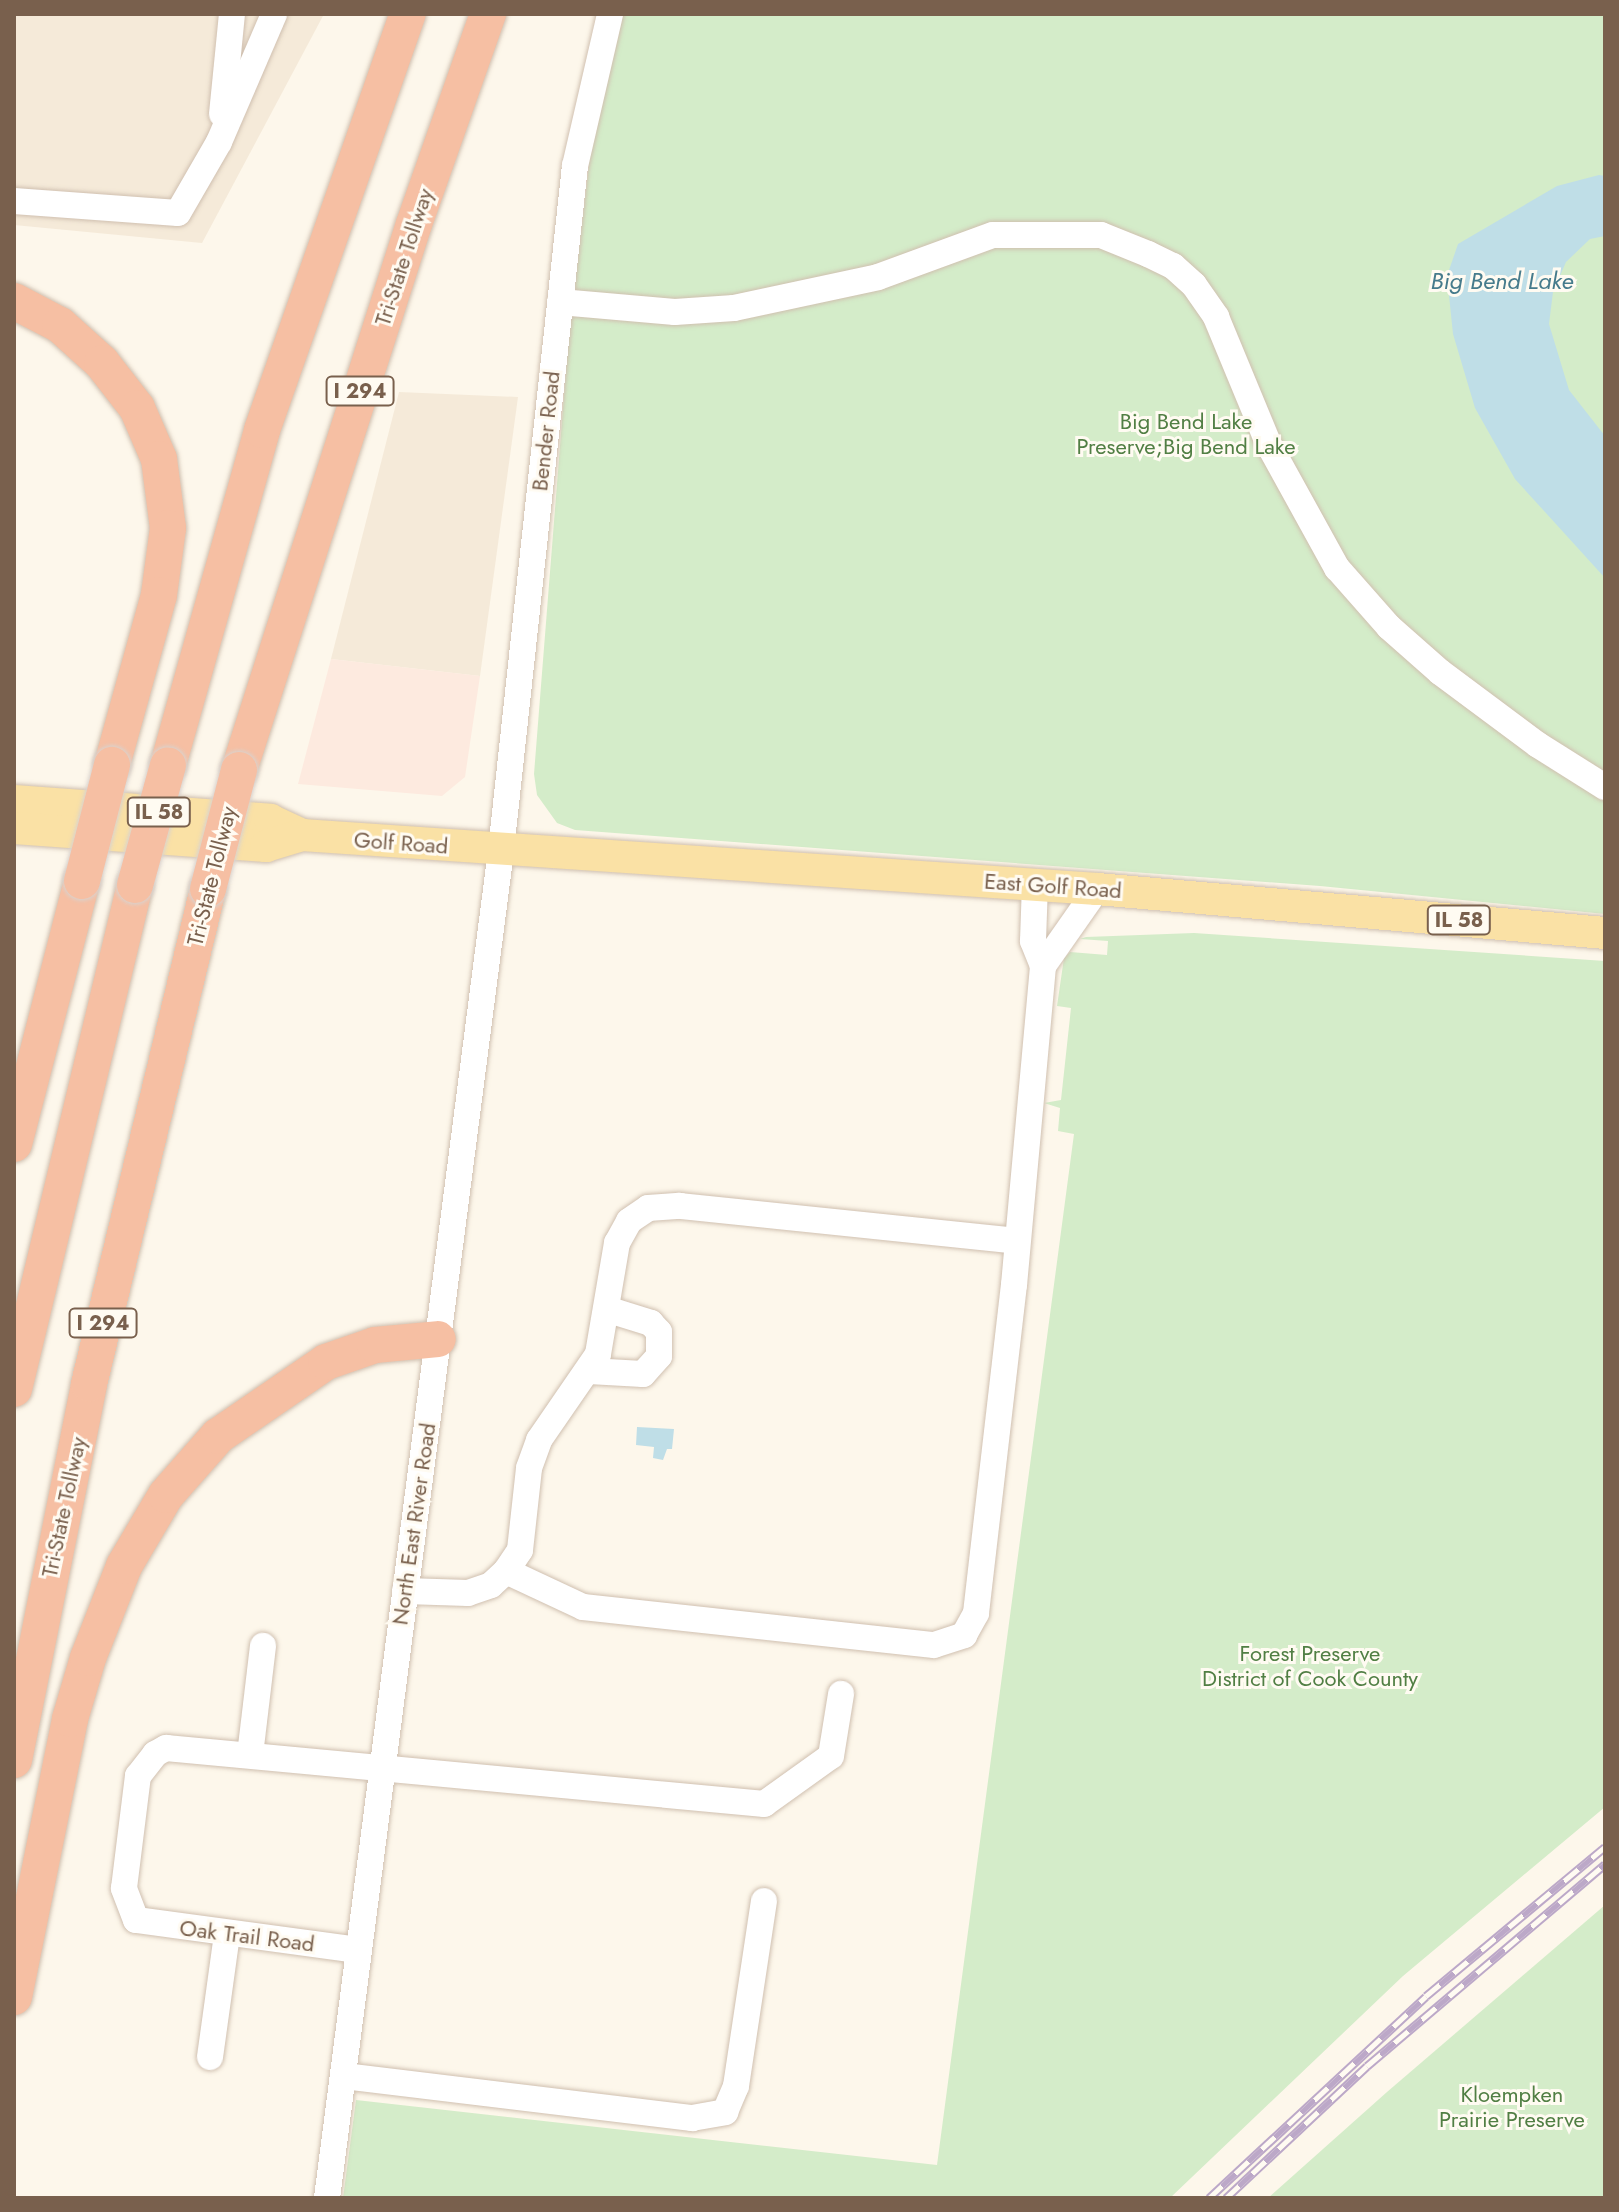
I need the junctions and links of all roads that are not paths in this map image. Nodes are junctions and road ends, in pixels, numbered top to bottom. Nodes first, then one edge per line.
1 (232, 14) edge
2 (274, 14) edge
3 (408, 14) edge
4 (488, 14) edge
5 (610, 14) edge
6 (219, 142) junction
7 (14, 201) edge
8 (14, 301) edge
9 (560, 302) junction
10 (1605, 787) edge
11 (14, 801) edge
12 (14, 828) edge
13 (302, 835) junction
14 (501, 850) junction
15 (1035, 885) junction
16 (1097, 889) junction
17 (1605, 933) edge
18 (1043, 966) junction
19 (14, 1144) edge
20 (1016, 1241) junction
21 (606, 1309) junction
22 (438, 1339) junction
23 (589, 1371) junction
24 (14, 1389) edge
25 (506, 1571) junction
26 (405, 1591) junction
27 (263, 1646) dead end
28 (841, 1694) dead end
29 (250, 1755) junction
30 (14, 1760) edge
31 (381, 1768) junction
32 (764, 1901) dead end
33 (227, 1935) junction
34 (358, 1950) junction
35 (14, 1997) edge
36 (210, 2057) dead end
37 (344, 2076) junction
38 (327, 2198) edge

1 - 6 street
2 - 6 street
3 - 24 highway, bridge
4 - 30 highway, Tri-State Tollway / I 294, bridge
5 - 9 street, Bender Road
6 - 7 street
8 - 19 highway, bridge
9 - 10 street
9 - 14 street, Bender Road
11 - 13 main road, Golf Road / IL 58
12 - 13 main road, Golf Road / IL 58
13 - 14 main road, Golf Road / IL 58
14 - 15 main road, East Golf Road / IL 58
14 - 22 street, North East River Road
15 - 16 main road, East Golf Road / IL 58
15 - 18 street
16 - 17 main road, East Golf Road / IL 58
16 - 18 street
18 - 20 street
20 - 21 street
20 - 25 street
21 - 23 street
21 - 23 street
22 - 26 street, North East River Road
22 - 35 highway
23 - 25 street
25 - 26 street
26 - 31 street, North East River Road
27 - 29 street
28 - 31 street
29 - 31 street
29 - 33 street, Oak Trail Road
31 - 34 street, North East River Road
32 - 37 street
33 - 34 street, Oak Trail Road
33 - 36 street
34 - 37 street, North East River Road
37 - 38 street, North East River Road

